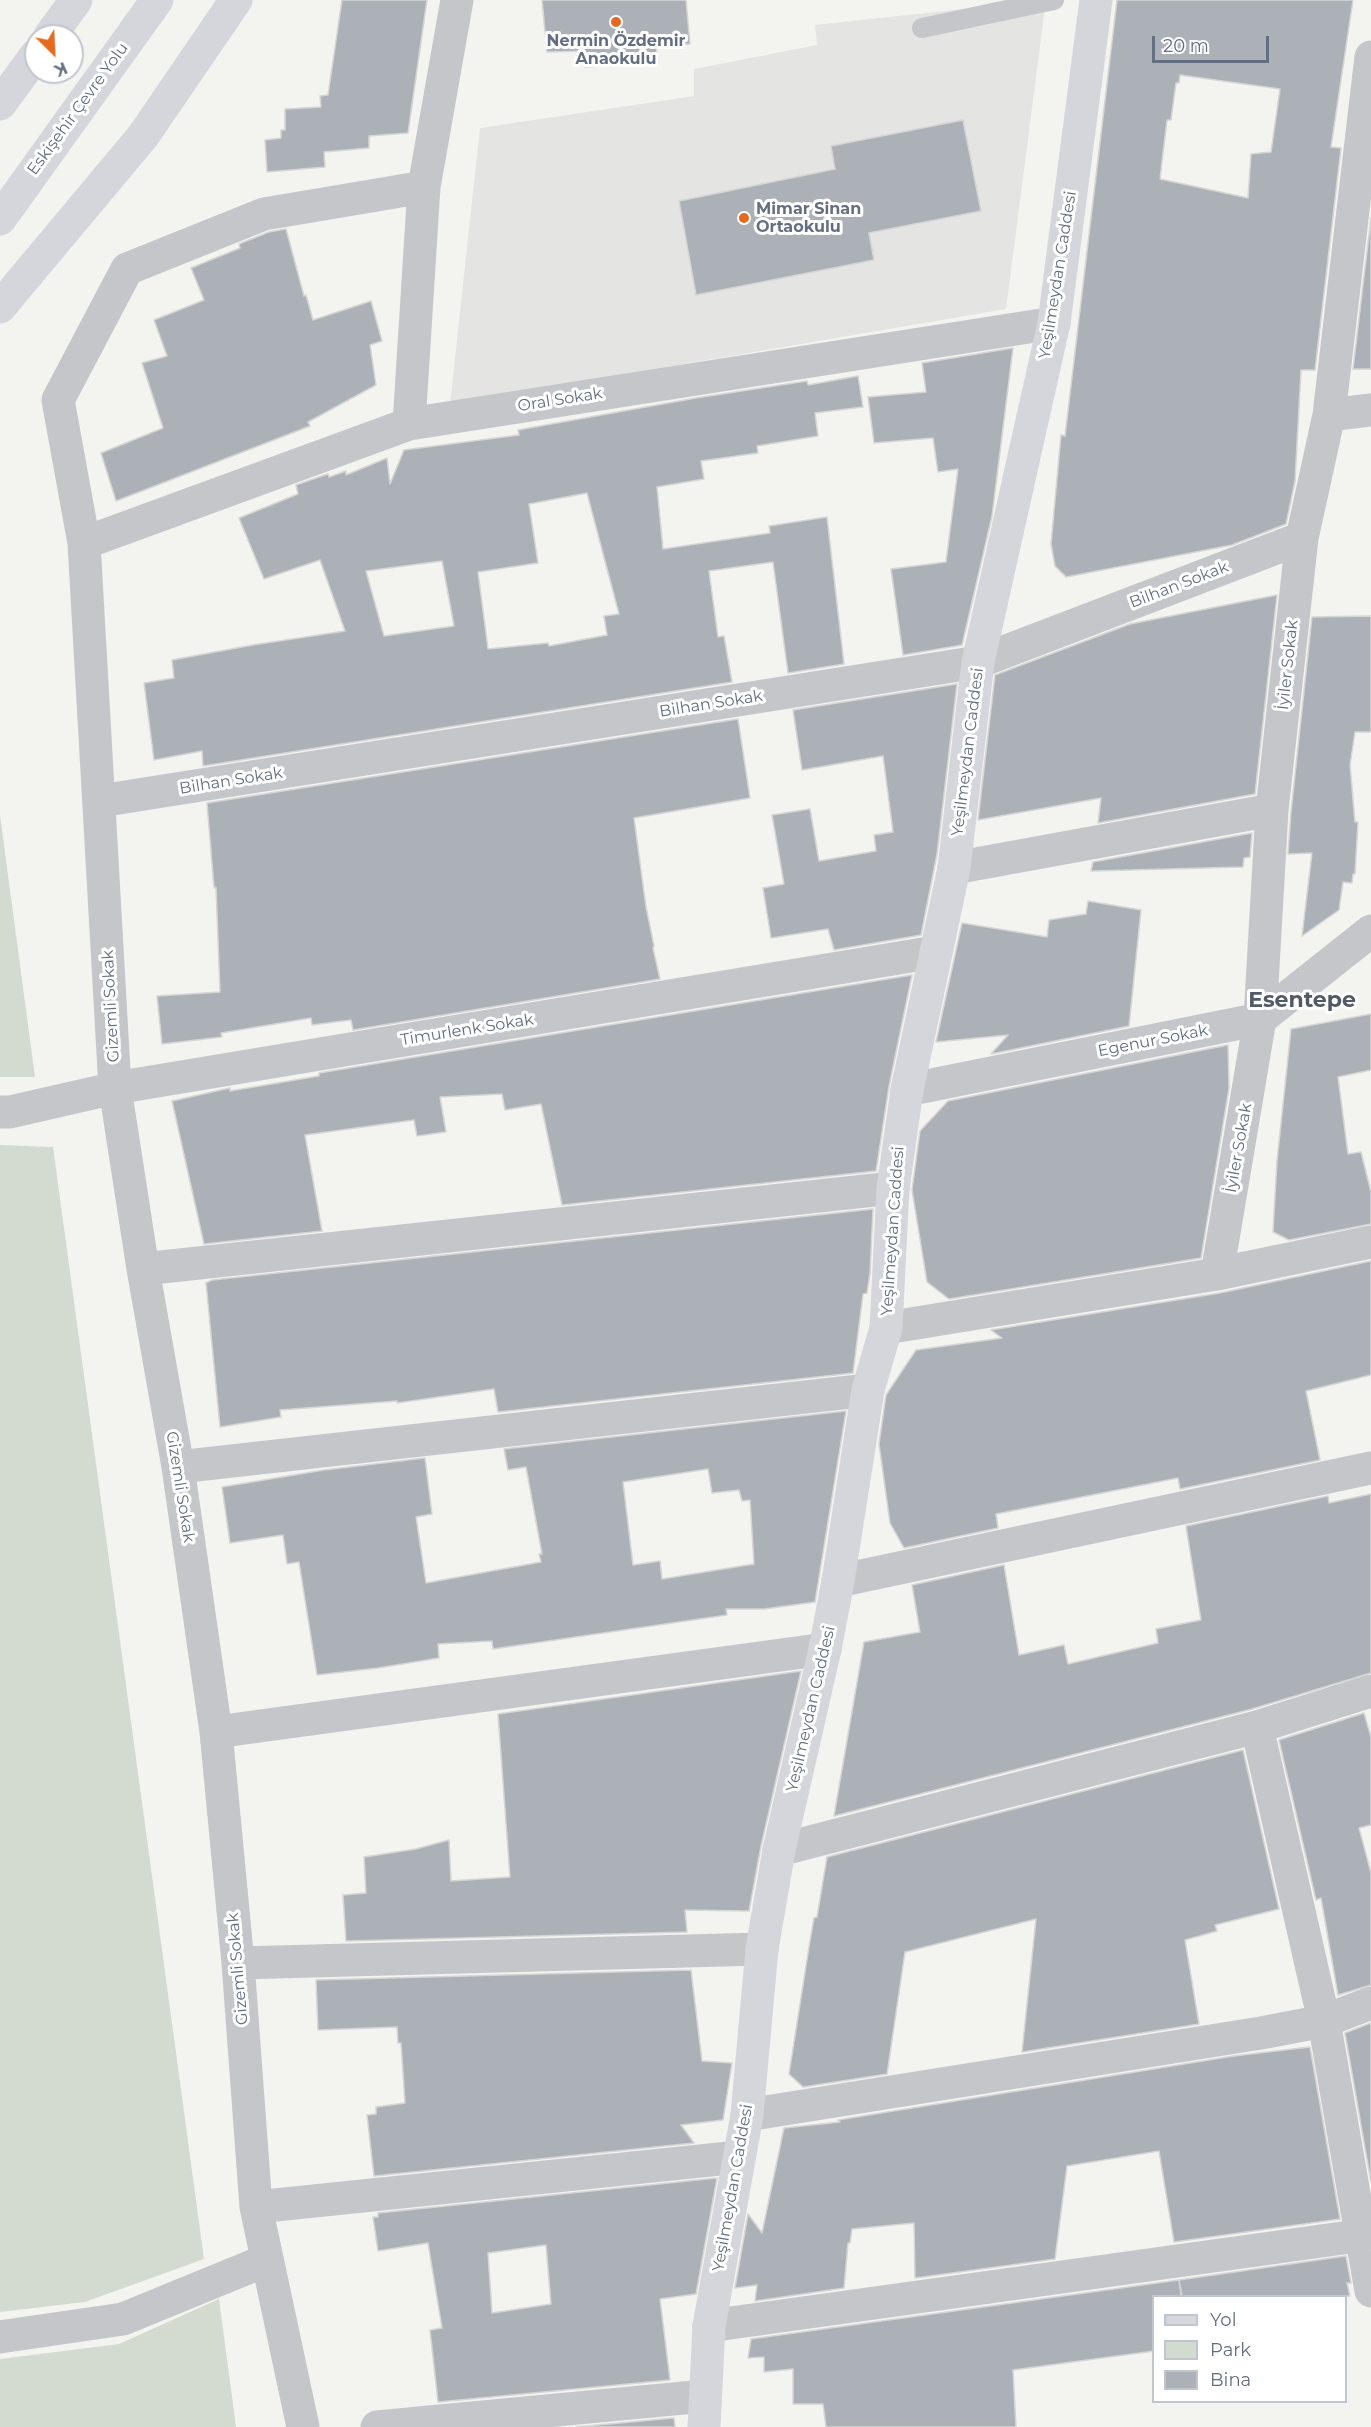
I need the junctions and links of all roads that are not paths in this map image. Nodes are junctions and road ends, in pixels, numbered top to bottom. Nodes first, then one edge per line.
1 (76, 0) edge
2 (157, 0) edge
3 (236, 0) edge
4 (457, 0) edge
5 (1054, 0) edge
6 (1096, 0) edge
7 (59, 24) edge
8 (922, 28) dead end
9 (1371, 57) edge
10 (24, 71) edge
11 (0, 104) edge
12 (424, 186) junction
13 (0, 219) edge
14 (0, 307) edge
15 (1054, 323) junction
16 (1371, 410) edge
17 (1329, 415) junction
18 (409, 424) junction
19 (1302, 538) junction
20 (84, 543) junction
21 (978, 662) junction
22 (100, 801) junction
23 (1272, 810) junction
24 (954, 868) junction
25 (1371, 931) edge
26 (935, 952) junction
27 (1260, 1020) junction
28 (115, 1088) junction
29 (907, 1090) junction
30 (0, 1112) edge
31 (893, 1188) junction
32 (1371, 1242) edge
33 (143, 1269) junction
34 (1218, 1274) junction
35 (886, 1328) junction
36 (868, 1390) junction
37 (178, 1467) junction
38 (1371, 1468) edge
39 (838, 1581) junction
40 (825, 1649) junction
41 (1371, 1691) edge
42 (1257, 1727) junction
43 (216, 1732) junction
44 (779, 1850) junction
45 (762, 1949) junction
46 (238, 1963) junction
47 (1371, 2003) edge
48 (1324, 2021) junction
49 (747, 2115) junction
50 (739, 2157) junction
51 (256, 2207) junction
52 (1366, 2235) edge
53 (267, 2260) junction
54 (1371, 2291) edge
55 (709, 2326) junction
56 (0, 2337) edge
57 (704, 2411) edge
58 (303, 2427) edge
59 (377, 2427) edge

1 - 7 main road
2 - 13 main road, Eskişehir Çevre Yolu
3 - 14 main road
4 - 12 street
5 - 8 lane
6 - 15 main road, Yeşilmeydan Caddesi
9 - 17 street, İyiler Sokak
10 - 11 main road
12 - 18 street
12 - 20 street, Gizemli Sokak
15 - 18 street, Oral Sokak
15 - 21 main road, Yeşilmeydan Caddesi
16 - 17 street
17 - 19 street, İyiler Sokak
18 - 20 street, Oral Sokak
19 - 21 street, Bilhan Sokak
19 - 23 street, İyiler Sokak
20 - 22 street, Gizemli Sokak
21 - 22 street, Bilhan Sokak
21 - 24 main road, Yeşilmeydan Caddesi
22 - 28 street, Gizemli Sokak
23 - 24 street
23 - 27 street, İyiler Sokak
24 - 26 main road, Yeşilmeydan Caddesi
25 - 27 street, Egenur Sokak
26 - 28 street, Timurlenk Sokak
26 - 29 main road, Yeşilmeydan Caddesi
27 - 29 street, Egenur Sokak
27 - 34 street, İyiler Sokak
28 - 30 street, Timurlenk Sokak
28 - 33 street, Gizemli Sokak
29 - 31 main road, Yeşilmeydan Caddesi
31 - 33 street
31 - 35 main road, Yeşilmeydan Caddesi
32 - 34 street
33 - 37 street, Gizemli Sokak
34 - 35 street
35 - 36 main road, Yeşilmeydan Caddesi
36 - 37 street
36 - 39 main road, Yeşilmeydan Caddesi
37 - 43 street, Gizemli Sokak
38 - 39 street
39 - 40 main road, Yeşilmeydan Caddesi
40 - 43 street
40 - 44 main road, Yeşilmeydan Caddesi
41 - 42 street
42 - 44 street
42 - 48 street
43 - 46 street, Gizemli Sokak
44 - 45 main road, Yeşilmeydan Caddesi
45 - 46 street
45 - 49 main road, Yeşilmeydan Caddesi
46 - 51 street, Gizemli Sokak
47 - 48 street
48 - 49 street
48 - 52 street
49 - 50 main road, Yeşilmeydan Caddesi
50 - 51 street
50 - 55 main road, Yeşilmeydan Caddesi
51 - 53 street, Gizemli Sokak
52 - 54 street
52 - 55 street
53 - 56 street
53 - 58 street, Gizemli Sokak
55 - 57 main road, Yeşilmeydan Caddesi
57 - 59 street

